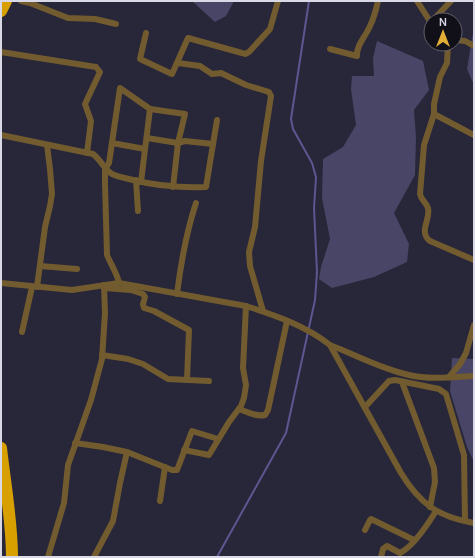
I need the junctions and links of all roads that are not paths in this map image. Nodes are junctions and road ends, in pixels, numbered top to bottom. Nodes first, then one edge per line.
1 (6, 1) edge
2 (21, 1) edge
3 (278, 1) edge
4 (378, 1) edge
5 (417, 1) edge
6 (451, 1) edge
7 (1, 11) edge
8 (424, 12) edge
9 (441, 12) edge
10 (116, 24) dead end
11 (146, 33) dead end
12 (463, 41) edge
13 (474, 46) edge
14 (330, 48) dead end
15 (1, 52) edge
16 (447, 52) edge
17 (178, 64) junction
18 (150, 109) junction
19 (434, 114) junction
20 (217, 120) dead end
21 (1, 135) edge
22 (474, 135) edge
23 (147, 138) junction
24 (112, 143) junction
25 (178, 143) junction
26 (213, 144) junction
27 (47, 145) junction
28 (145, 149) junction
29 (87, 153) junction
30 (106, 169) junction
31 (138, 181) junction
32 (173, 187) junction
33 (196, 202) dead end
34 (138, 211) dead end
35 (474, 260) edge
36 (40, 266) junction
37 (77, 269) dead end
38 (1, 283) edge
39 (119, 283) junction
40 (35, 287) junction
41 (104, 287) junction
42 (177, 294) junction
43 (246, 306) junction
44 (263, 311) junction
45 (287, 320) junction
46 (474, 325) edge
47 (22, 332) dead end
48 (330, 345) junction
49 (102, 355) junction
50 (474, 376) edge
51 (449, 377) junction
52 (187, 380) junction
53 (209, 381) dead end
54 (402, 382) junction
55 (365, 408) junction
56 (239, 409) junction
57 (218, 439) junction
58 (75, 443) junction
59 (1, 448) edge
60 (184, 450) junction
61 (127, 452) junction
62 (165, 467) junction
63 (160, 501) dead end
64 (433, 509) junction
65 (464, 521) junction
66 (474, 523) edge
67 (365, 530) dead end
68 (414, 540) junction
69 (12, 557) edge
70 (48, 557) edge
71 (94, 557) edge
72 (381, 557) edge

1 - 7 highway
2 - 10 street
3 - 17 street
4 - 14 street
5 - 8 street
6 - 9 street
11 - 17 street
12 - 13 street
15 - 29 street
16 - 19 street
17 - 44 street
18 - 23 street
18 - 24 street
18 - 25 street
19 - 22 street
19 - 35 street
20 - 26 street
21 - 27 street
23 - 25 street
23 - 28 street
24 - 28 street
24 - 30 street
25 - 26 street
25 - 32 street
26 - 32 street
27 - 29 street
27 - 36 street
28 - 31 street
29 - 30 street
30 - 31 street
30 - 39 street
31 - 32 street
31 - 34 street
33 - 42 street
36 - 37 street
36 - 40 street
38 - 40 street
39 - 41 street
39 - 42 street
40 - 41 street
40 - 47 street
41 - 49 street
41 - 52 street
42 - 43 street
43 - 44 street
43 - 56 street
44 - 45 street
45 - 48 street
45 - 56 street
46 - 51 street
48 - 51 street
48 - 55 street
49 - 52 street
49 - 58 street
50 - 51 street
52 - 53 street
54 - 55 street
54 - 64 street
54 - 65 street
55 - 64 street
56 - 57 street
57 - 60 street
57 - 60 street
58 - 61 street
58 - 70 street
59 - 69 highway
60 - 62 street
61 - 62 street
61 - 71 street
62 - 63 street
64 - 65 street
64 - 68 street
65 - 66 street
67 - 68 street
68 - 72 street

